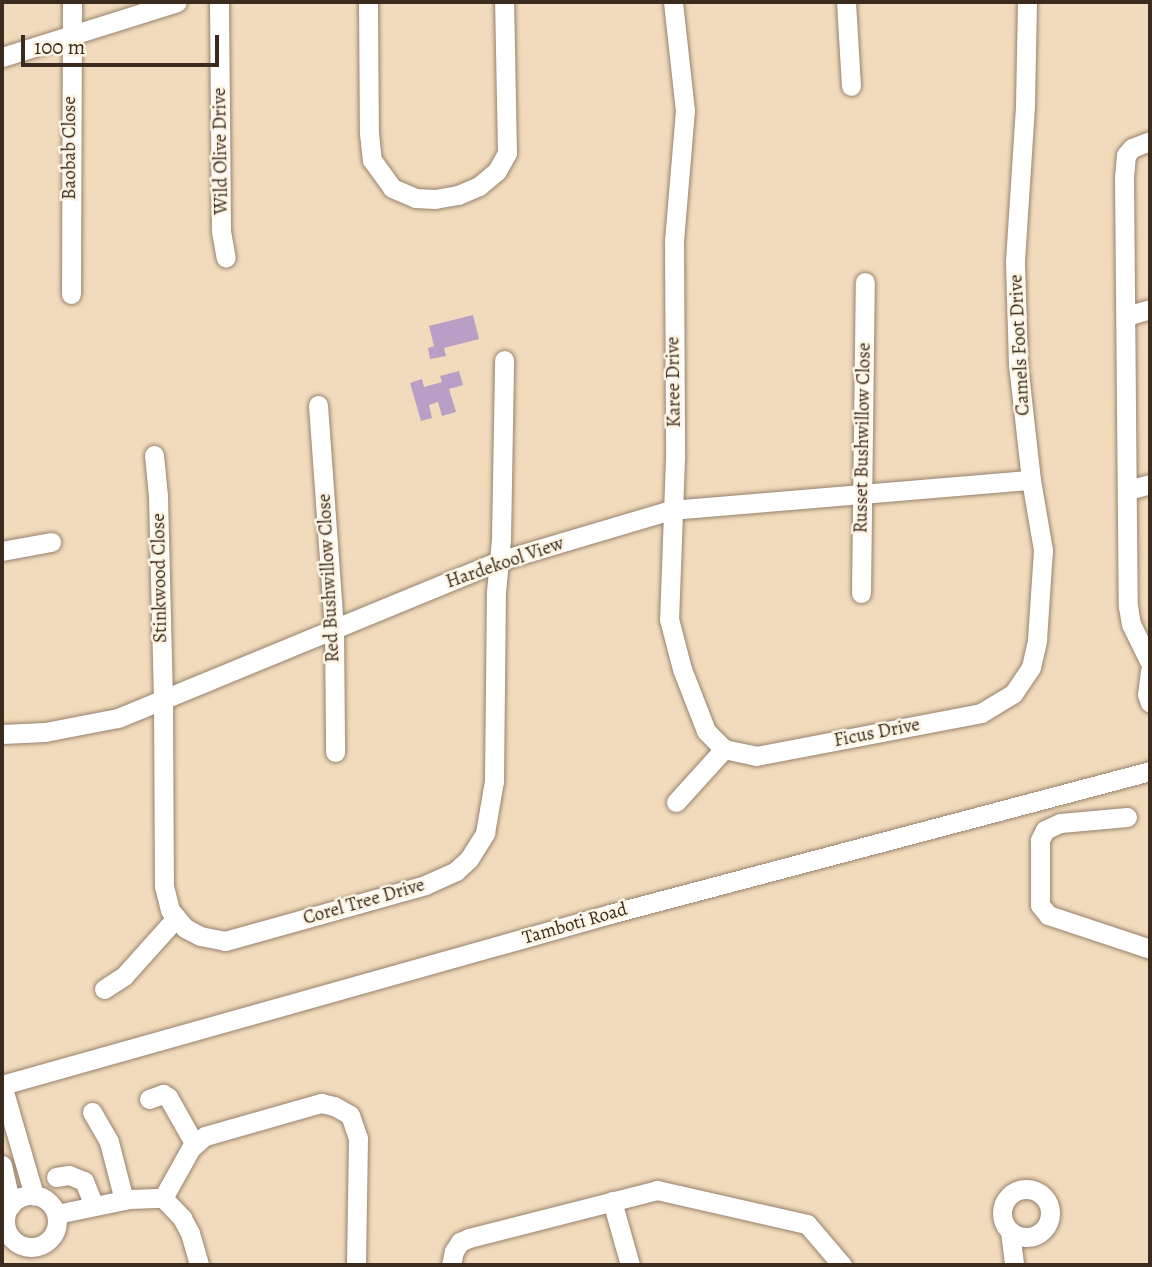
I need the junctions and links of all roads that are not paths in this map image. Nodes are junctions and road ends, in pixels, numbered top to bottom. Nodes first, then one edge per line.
1 (72, 2) edge
2 (177, 2) edge
3 (219, 2) edge
4 (368, 2) edge
5 (504, 2) edge
6 (673, 2) edge
7 (846, 2) edge
8 (1027, 2) edge
9 (72, 35) junction
10 (2, 57) edge
11 (851, 86) dead end
12 (1150, 141) edge
13 (226, 258) dead end
14 (865, 282) dead end
15 (71, 294) dead end
16 (1150, 309) edge
17 (1126, 316) junction
18 (504, 360) dead end
19 (318, 405) dead end
20 (153, 455) dead end
21 (1031, 480) junction
22 (1150, 484) edge
23 (1128, 490) junction
24 (863, 494) junction
25 (671, 510) junction
26 (51, 541) dead end
27 (2, 551) edge
28 (499, 561) junction
29 (861, 593) dead end
30 (334, 627) junction
31 (1150, 662) edge
32 (1022, 684) joint
33 (163, 702) junction
34 (1150, 703) edge
35 (2, 734) edge
36 (724, 749) junction
37 (335, 752) dead end
38 (1150, 771) edge
39 (676, 802) dead end
40 (1127, 817) dead end
41 (176, 918) junction
42 (1150, 949) edge
43 (104, 989) dead end
44 (2, 1085) edge
45 (149, 1099) dead end
46 (92, 1112) dead end
47 (194, 1143) junction
48 (2, 1165) edge
49 (56, 1177) dead end
50 (34, 1195) junction
51 (163, 1198) junction
52 (124, 1200) junction
53 (612, 1201) junction
54 (11, 1205) junction
55 (94, 1206) junction
56 (57, 1214) junction
57 (4, 1228) edge
58 (1010, 1231) junction
59 (1032, 1236) junction
60 (199, 1265) edge
61 (356, 1265) edge
62 (451, 1265) edge
63 (630, 1265) edge
64 (842, 1265) edge
65 (1015, 1265) edge

1 - 9 street, Baobab Close
2 - 9 street
3 - 13 street, Wild Olive Drive
4 - 5 street
6 - 25 street, Karee Drive
7 - 11 street
8 - 21 street, Camels Foot Drive
9 - 10 street
9 - 15 street, Baobab Close
12 - 17 street
14 - 24 street, Russet Bushwillow Close
16 - 17 street
17 - 23 street
18 - 28 street, Corel Tree Drive
19 - 30 street, Red Bushwillow Close
20 - 33 street, Stinkwood Close
21 - 24 street, Hardekool View
21 - 32 street, Camels Foot Drive
22 - 23 street
23 - 31 street
24 - 25 street, Hardekool View
24 - 29 street, Russet Bushwillow Close
25 - 28 street, Hardekool View
25 - 36 street, Karee Drive
26 - 27 street
28 - 30 street, Hardekool View
28 - 41 street, Corel Tree Drive
30 - 33 street, Hardekool View
30 - 37 street, Red Bushwillow Close
31 - 34 street
32 - 36 street, Ficus Drive
33 - 35 street, Hardekool View
33 - 41 street
36 - 39 street
38 - 44 street, Tamboti Road
40 - 42 street
41 - 43 street
44 - 50 street
45 - 47 street
46 - 52 street
47 - 51 street
47 - 61 street
48 - 54 street
49 - 55 street
50 - 54 street
50 - 56 street
51 - 52 street
51 - 60 street
52 - 55 street
53 - 62 street
53 - 63 street
53 - 64 street
54 - 57 street
55 - 56 street
56 - 57 street
58 - 59 street
58 - 59 street
58 - 65 street
59 - 65 street

